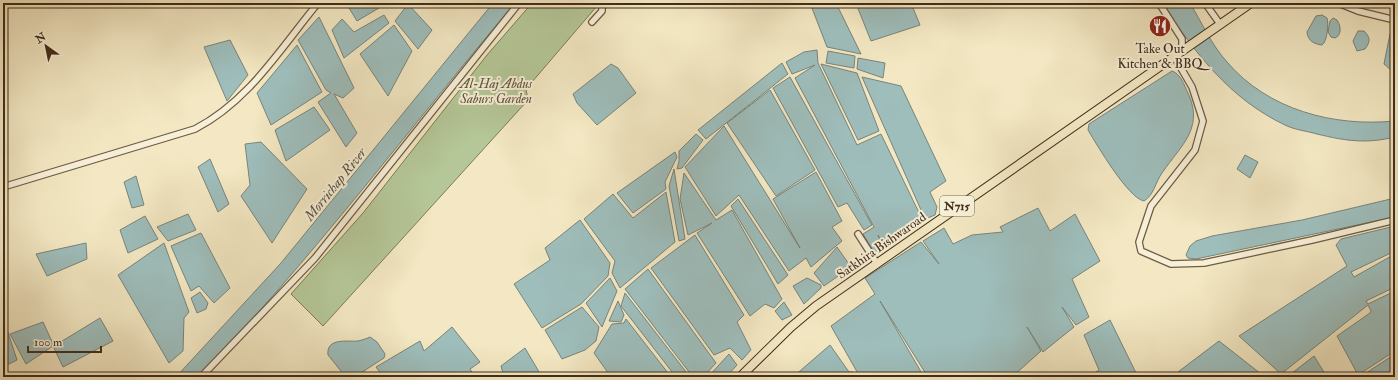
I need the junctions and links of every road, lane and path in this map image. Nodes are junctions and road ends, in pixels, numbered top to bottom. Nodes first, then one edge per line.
1 (318, 3) edge
2 (519, 3) edge
3 (602, 3) edge
4 (1159, 3) edge
5 (1205, 3) edge
6 (1251, 3) edge
7 (1338, 3) edge
8 (1395, 20) edge
9 (592, 22) dead end
10 (1218, 26) junction
11 (1183, 50) junction
12 (1174, 56) junction
13 (3, 187) edge
14 (1395, 220) edge
15 (858, 234) dead end
16 (876, 262) junction
17 (201, 377) edge
18 (740, 377) edge

1 - 13 street
2 - 17 street
3 - 9 street
4 - 11 street
5 - 10 street
6 - 10 highway
7 - 8 street
10 - 11 highway, N715
11 - 12 highway, Satkhira Bishwaroad / N715
12 - 14 street
12 - 16 highway, Satkhira Bishwaroad / N715
15 - 16 street
16 - 18 highway, Satkhira Bishwaroad / N715

